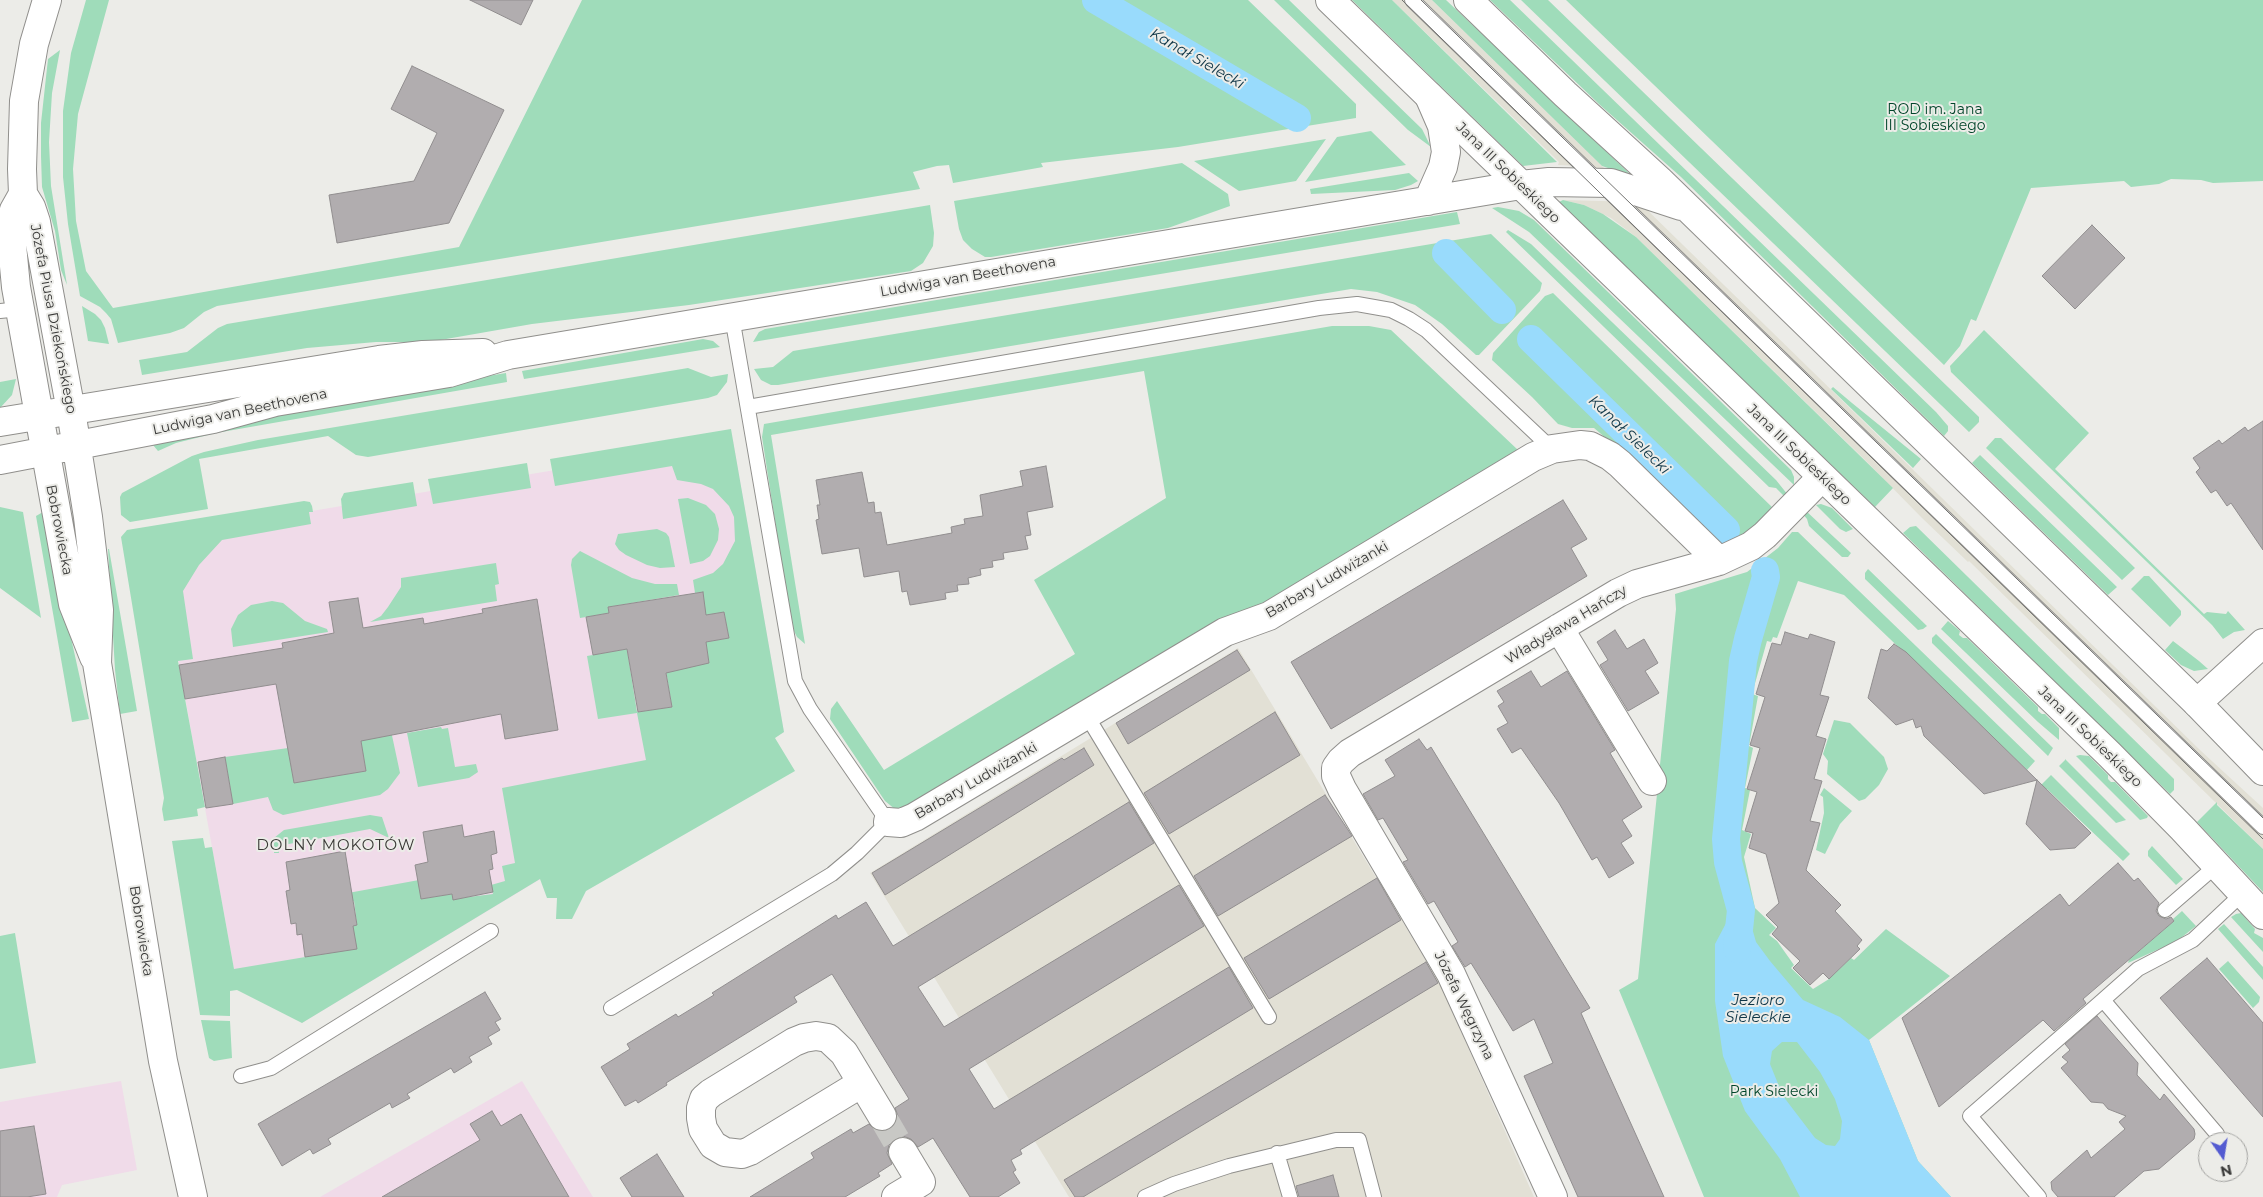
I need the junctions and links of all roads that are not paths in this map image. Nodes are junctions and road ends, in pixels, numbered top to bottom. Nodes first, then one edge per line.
1 (47, 0) edge
2 (1330, 0) edge
3 (1412, 0) edge
4 (1468, 0) edge
5 (1429, 96) junction
6 (1600, 183) junction
7 (1521, 186) junction
8 (23, 194) junction
9 (1428, 201) junction
10 (1687, 208) junction
11 (10, 310) edge
12 (732, 317) junction
13 (508, 355) junction
14 (748, 407) junction
15 (71, 411) junction
16 (38, 416) junction
17 (0, 422) edge
18 (76, 446) junction
19 (1552, 449) junction
20 (45, 452) junction
21 (0, 460) edge
22 (1822, 477) junction
23 (1718, 561) junction
24 (1559, 628) junction
25 (2263, 643) edge
26 (96, 663) junction
27 (2197, 703) junction
28 (1087, 716) junction
29 (1336, 768) joint
30 (2263, 771) edge
31 (1652, 780) dead end
32 (888, 822) junction
33 (2263, 827) edge
34 (2216, 865) junction
35 (2243, 893) junction
36 (2165, 910) dead end
37 (2263, 915) edge
38 (491, 931) dead end
39 (2103, 1000) junction
40 (611, 1008) dead end
41 (1269, 1017) dead end
42 (241, 1076) dead end
43 (862, 1083) junction
44 (882, 1116) tunnel mouth
45 (2215, 1132) edge
46 (904, 1152) tunnel mouth
47 (1277, 1153) junction
48 (193, 1197) edge
49 (896, 1197) edge
50 (1144, 1197) edge
51 (1290, 1197) edge
52 (1374, 1197) edge
53 (1553, 1197) edge
54 (2039, 1197) edge

1 - 8 street, Józefa Piusa Dziekońskiego
2 - 5 street, Jana III Sobieskiego
3 - 6 lane
4 - 10 street
5 - 7 street, Jana III Sobieskiego
5 - 9 street
6 - 7 street, Ludwiga van Beethovena
6 - 10 street, Ludwiga van Beethovena
6 - 33 lane
7 - 9 street, Ludwiga van Beethovena
7 - 22 street, Jana III Sobieskiego
8 - 11 street, Józefa Piusa Dziekońskiego
8 - 15 street, Józefa Piusa Dziekońskiego
9 - 12 street, Ludwiga van Beethovena
10 - 27 street
11 - 16 street, Józefa Piusa Dziekońskiego
12 - 13 street, Ludwiga van Beethovena
12 - 14 lane
13 - 15 street, Ludwiga van Beethovena
13 - 18 street, Ludwiga van Beethovena
14 - 19 lane
14 - 32 lane
15 - 16 street, Ludwiga van Beethovena
15 - 18 street, Józefa Piusa Dziekońskiego
16 - 17 street, Ludwiga van Beethovena
16 - 20 street, Józefa Piusa Dziekońskiego
18 - 20 street, Ludwiga van Beethovena
18 - 26 street, Bobrowiecka
19 - 23 street, Barbary Ludwiżanki
19 - 28 street, Barbary Ludwiżanki
20 - 21 street, Ludwiga van Beethovena
20 - 26 street, Bobrowiecka
22 - 23 street, Władysława Hańczy
22 - 34 street, Jana III Sobieskiego
23 - 24 street, Władysława Hańczy
24 - 29 street, Władysława Hańczy
24 - 31 street
25 - 27 street
26 - 48 street, Bobrowiecka
27 - 30 street
28 - 32 street, Barbary Ludwiżanki
28 - 41 lane
29 - 53 street, Józefa Węgrzyna
32 - 40 lane
34 - 35 street, Jana III Sobieskiego
34 - 36 lane
35 - 37 street, Jana III Sobieskiego
35 - 39 lane
38 - 42 lane
39 - 45 lane
39 - 54 lane
43 - 43 street
43 - 44 street
46 - 49 street
47 - 50 lane
47 - 51 lane
47 - 52 lane

